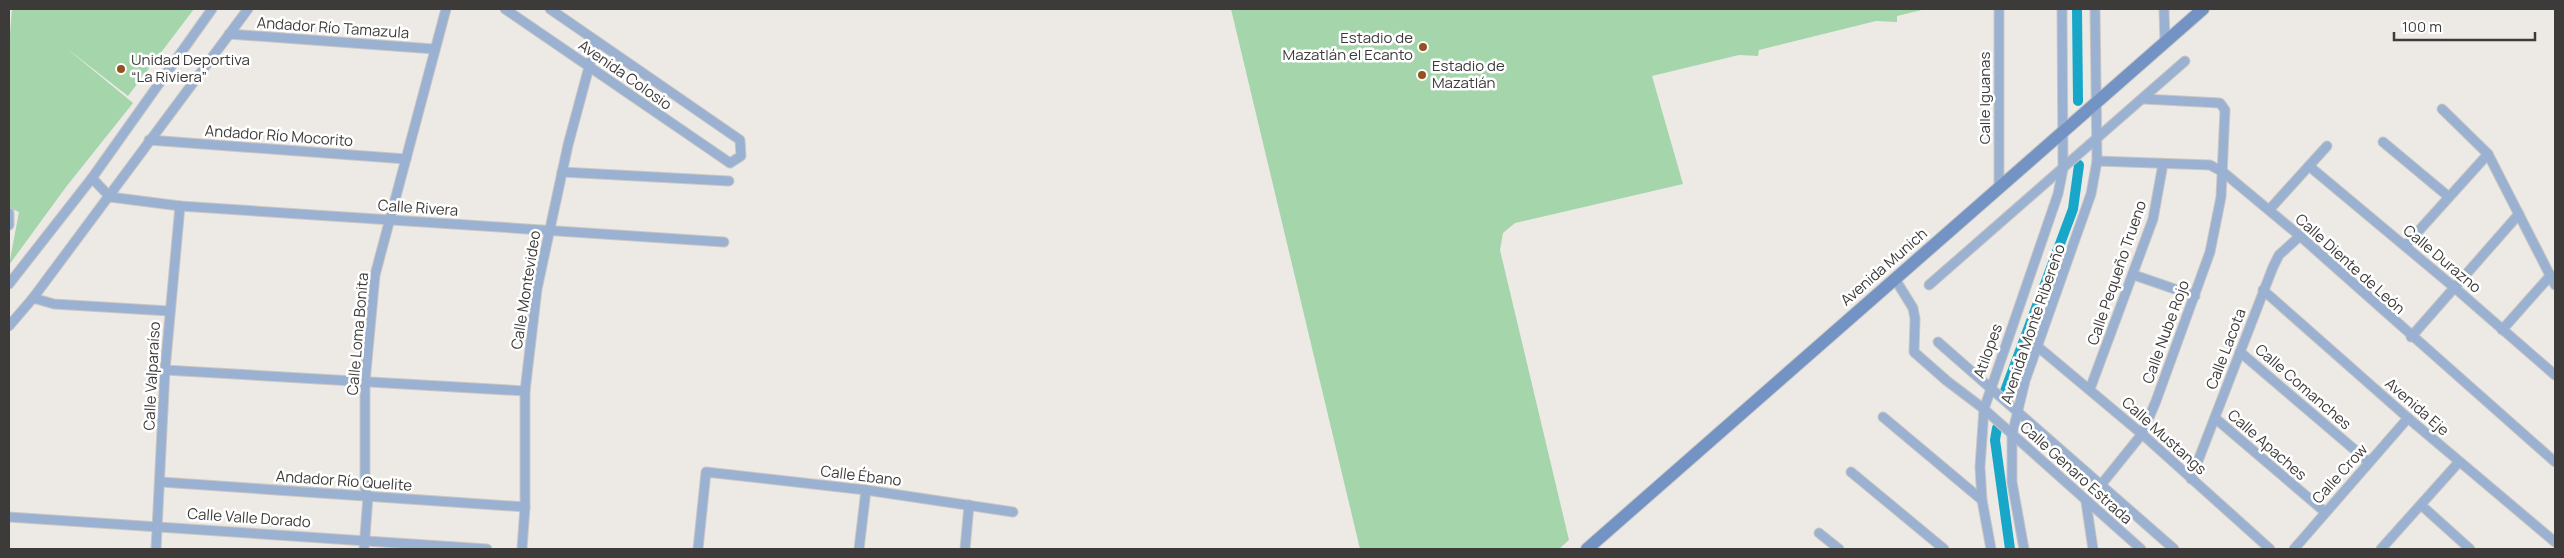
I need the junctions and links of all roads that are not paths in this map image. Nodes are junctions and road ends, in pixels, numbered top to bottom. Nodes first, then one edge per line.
1 (212, 9) edge
2 (248, 9) edge
3 (446, 9) edge
4 (505, 9) edge
5 (550, 9) edge
6 (1999, 9) edge
7 (2062, 9) edge
8 (2095, 9) edge
9 (2164, 9) edge
10 (2203, 9) edge
11 (229, 34) junction
12 (596, 41) junction
13 (2165, 43) junction
14 (434, 49) junction
15 (2185, 61) dead end
16 (590, 67) junction
17 (2144, 99) junction
18 (2096, 103) junction
19 (2442, 109) dead end
20 (2062, 132) junction
21 (149, 140) junction
22 (2097, 140) junction
23 (2383, 142) dead end
24 (2327, 146) dead end
25 (2488, 154) junction
26 (406, 159) junction
27 (2096, 161) junction
28 (2163, 164) junction
29 (2309, 166) junction
30 (2063, 169) junction
31 (562, 172) junction
32 (2222, 172) junction
33 (92, 178) junction
34 (729, 181) dead end
35 (1999, 188) junction
36 (110, 197) junction
37 (2449, 197) junction
38 (180, 206) junction
39 (2269, 210) junction
40 (9, 213) edge
41 (2519, 214) junction
42 (392, 219) junction
43 (9, 225) edge
44 (550, 231) junction
45 (2300, 236) junction
46 (724, 242) dead end
47 (2406, 246) junction
48 (2134, 275) junction
49 (2550, 275) junction
50 (1895, 279) junction
51 (9, 284) edge
52 (1929, 284) dead end
53 (2555, 285) edge
54 (2455, 288) junction
55 (2263, 290) junction
56 (2194, 296) junction
57 (33, 298) junction
58 (170, 311) junction
59 (9, 326) edge
60 (2502, 330) junction
61 (2412, 337) junction
62 (1938, 342) dead end
63 (2037, 346) junction
64 (2240, 352) junction
65 (165, 370) junction
66 (2553, 370) edge
67 (365, 382) junction
68 (1990, 387) junction
69 (2090, 389) junction
70 (525, 391) junction
71 (1984, 409) junction
72 (2017, 413) junction
73 (1883, 417) dead end
74 (2215, 418) junction
75 (2408, 418) junction
76 (2142, 434) junction
77 (2012, 436) junction
78 (2370, 462) junction
79 (2459, 462) junction
80 (2555, 462) edge
81 (1851, 472) dead end
82 (2191, 479) junction
83 (161, 482) junction
84 (2100, 486) junction
85 (866, 490) junction
86 (368, 496) junction
87 (1982, 500) junction
88 (2086, 502) junction
89 (969, 505) junction
90 (2421, 505) junction
91 (526, 507) junction
92 (1013, 512) dead end
93 (2325, 512) junction
94 (9, 517) edge
95 (158, 526) junction
96 (1820, 533) dead end
97 (2555, 542) edge
98 (365, 545) edge
99 (156, 549) edge
100 (487, 549) edge
101 (522, 549) edge
102 (698, 549) edge
103 (859, 549) edge
104 (964, 549) edge
105 (1587, 549) edge
106 (1839, 549) edge
107 (1944, 549) edge
108 (1990, 549) edge
109 (2024, 549) edge
110 (2093, 549) edge
111 (2141, 549) edge
112 (2174, 549) edge
113 (2270, 549) edge
114 (2294, 549) edge
115 (2381, 549) edge
116 (2470, 549) edge

1 - 33 street
2 - 11 street
3 - 14 street, Calle Loma Bonita
4 - 16 street, Avenida Colosio
5 - 12 street, Avenida Colosio
6 - 35 street, Calle Iguanas
7 - 20 street, Atilopes
8 - 18 street, Avenida Monte Ribereño
9 - 13 street
10 - 13 main road, Avenida Munich
11 - 14 street, Andador Río Tamazula
11 - 21 street
12 - 16 street, Calle Montevideo
12 - 16 street, Avenida Colosio
13 - 18 main road, Avenida Munich
14 - 26 street, Calle Loma Bonita
15 - 17 street
16 - 31 street, Calle Montevideo
17 - 22 street
17 - 32 street, Calle Nube Rojo
18 - 20 main road, Avenida Munich
18 - 22 street, Avenida Monte Ribereño
19 - 25 street
20 - 30 street, Atilopes
20 - 35 main road, Avenida Munich
21 - 26 street, Andador Río Mocorito
21 - 36 street
22 - 27 street, Avenida Monte Ribereño
22 - 30 street
23 - 37 street
24 - 29 street
25 - 37 street
25 - 41 street
26 - 42 street, Calle Loma Bonita
27 - 28 street, Calle Diente de León
27 - 63 street, Avenida Monte Ribereño
28 - 32 street, Calle Diente de León
28 - 48 street, Calle Pequeño Trueno
29 - 39 street
29 - 47 street, Calle Durazno
30 - 52 street
30 - 68 street, Atilopes
31 - 34 street
31 - 44 street, Calle Montevideo
32 - 39 street, Calle Diente de León
32 - 56 street, Calle Nube Rojo
33 - 36 street
33 - 51 street
35 - 50 main road, Avenida Munich
36 - 38 street, Calle Rivera
36 - 57 street
37 - 47 street
38 - 42 street, Calle Rivera
38 - 58 street, Calle Valparaíso
39 - 45 street, Calle Diente de León
40 - 43 street
41 - 49 street
41 - 54 street
42 - 44 street, Calle Rivera
42 - 67 street, Calle Loma Bonita
44 - 46 street, Calle Rivera
44 - 70 street, Calle Montevideo
45 - 55 street, Calle Lacota
45 - 61 street, Calle Diente de León
47 - 54 street, Calle Durazno
48 - 56 street
48 - 69 street, Calle Pequeño Trueno
49 - 53 street
49 - 60 street
50 - 71 street, Calle Genaro Estrada
50 - 105 main road, Avenida Munich
54 - 60 street, Calle Durazno
54 - 61 street
55 - 64 street, Calle Lacota
55 - 75 street, Avenida Eje
56 - 76 street, Calle Nube Rojo
57 - 58 street
57 - 59 street
58 - 65 street, Calle Valparaíso
60 - 66 street, Calle Durazno
61 - 80 street, Calle Diente de León
62 - 68 street, Calle Genaro Estrada
63 - 69 street, Calle Mustangs
63 - 72 street, Avenida Monte Ribereño
64 - 74 street, Calle Lacota
64 - 78 street, Calle Comanches
65 - 67 street
65 - 83 street, Calle Valparaíso
67 - 70 street
67 - 86 street, Calle Loma Bonita
68 - 71 street, Atilopes
68 - 72 street, Calle Genaro Estrada
69 - 76 street, Calle Mustangs
70 - 91 street, Calle Montevideo
71 - 77 street, Calle Genaro Estrada
71 - 87 street, Atilopes
72 - 77 street, Avenida Monte Ribereño
72 - 84 street, Calle Genaro Estrada
73 - 87 street
74 - 82 street, Calle Lacota
74 - 93 street, Calle Apaches
75 - 78 street, Calle Crow
75 - 79 street, Avenida Eje
76 - 82 street, Calle Mustangs
76 - 84 street, Calle Nube Rojo
77 - 88 street, Calle Genaro Estrada
77 - 109 street, Avenida Monte Ribereño
78 - 93 street, Calle Crow
79 - 90 street
79 - 97 street, Avenida Eje
81 - 107 street
82 - 113 street, Calle Mustangs
83 - 86 street, Andador Río Quelite
83 - 95 street, Calle Valparaíso
84 - 112 street, Calle Genaro Estrada
85 - 89 street, Calle Ébano
85 - 102 street, Calle Ébano
85 - 103 street
86 - 91 street, Andador Río Quelite
86 - 98 street, Calle Loma Bonita
87 - 108 street, Atilopes
88 - 110 street
88 - 111 street, Calle Genaro Estrada
89 - 92 street, Calle Ébano
89 - 104 street
90 - 115 street
90 - 116 street
91 - 101 street, Calle Montevideo
93 - 114 street, Calle Crow
94 - 95 street, Calle Valle Dorado
95 - 98 street, Calle Valle Dorado
95 - 99 street, Calle Valparaíso
96 - 106 street
98 - 100 street, Calle Valle Dorado

